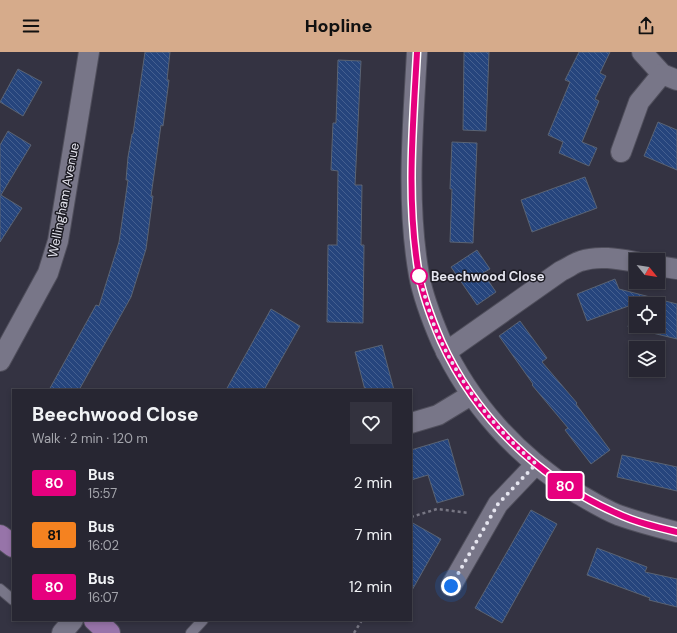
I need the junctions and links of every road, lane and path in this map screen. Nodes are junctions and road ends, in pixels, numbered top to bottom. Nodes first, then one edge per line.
1 (88, 52) edge
2 (417, 52) edge
3 (642, 52) edge
4 (669, 77) edge
5 (621, 152) dead end
6 (629, 260) edge
7 (665, 267) edge
8 (677, 269) edge
9 (446, 352) junction
10 (0, 361) edge
11 (472, 395) junction
12 (412, 423) edge
13 (536, 464) junction
14 (471, 514) dead end
15 (412, 517) edge
16 (677, 532) edge
17 (0, 536) edge
18 (12, 545) edge
19 (451, 586) dead end
20 (0, 589) edge
21 (12, 599) edge
22 (72, 621) edge
23 (96, 621) edge
24 (202, 621) edge
25 (361, 621) edge
26 (62, 633) edge
27 (109, 633) edge
28 (191, 633) edge
29 (354, 633) edge

1 - 10 street, Wellingham Avenue
2 - 9 street
3 - 4 street
4 - 5 street
6 - 9 street
7 - 8 street
9 - 11 street
11 - 12 street
11 - 13 street
13 - 16 street
13 - 19 street
14 - 15 path
17 - 18 main road
20 - 21 lane
22 - 26 street
23 - 27 main road
24 - 28 lane
25 - 29 path

